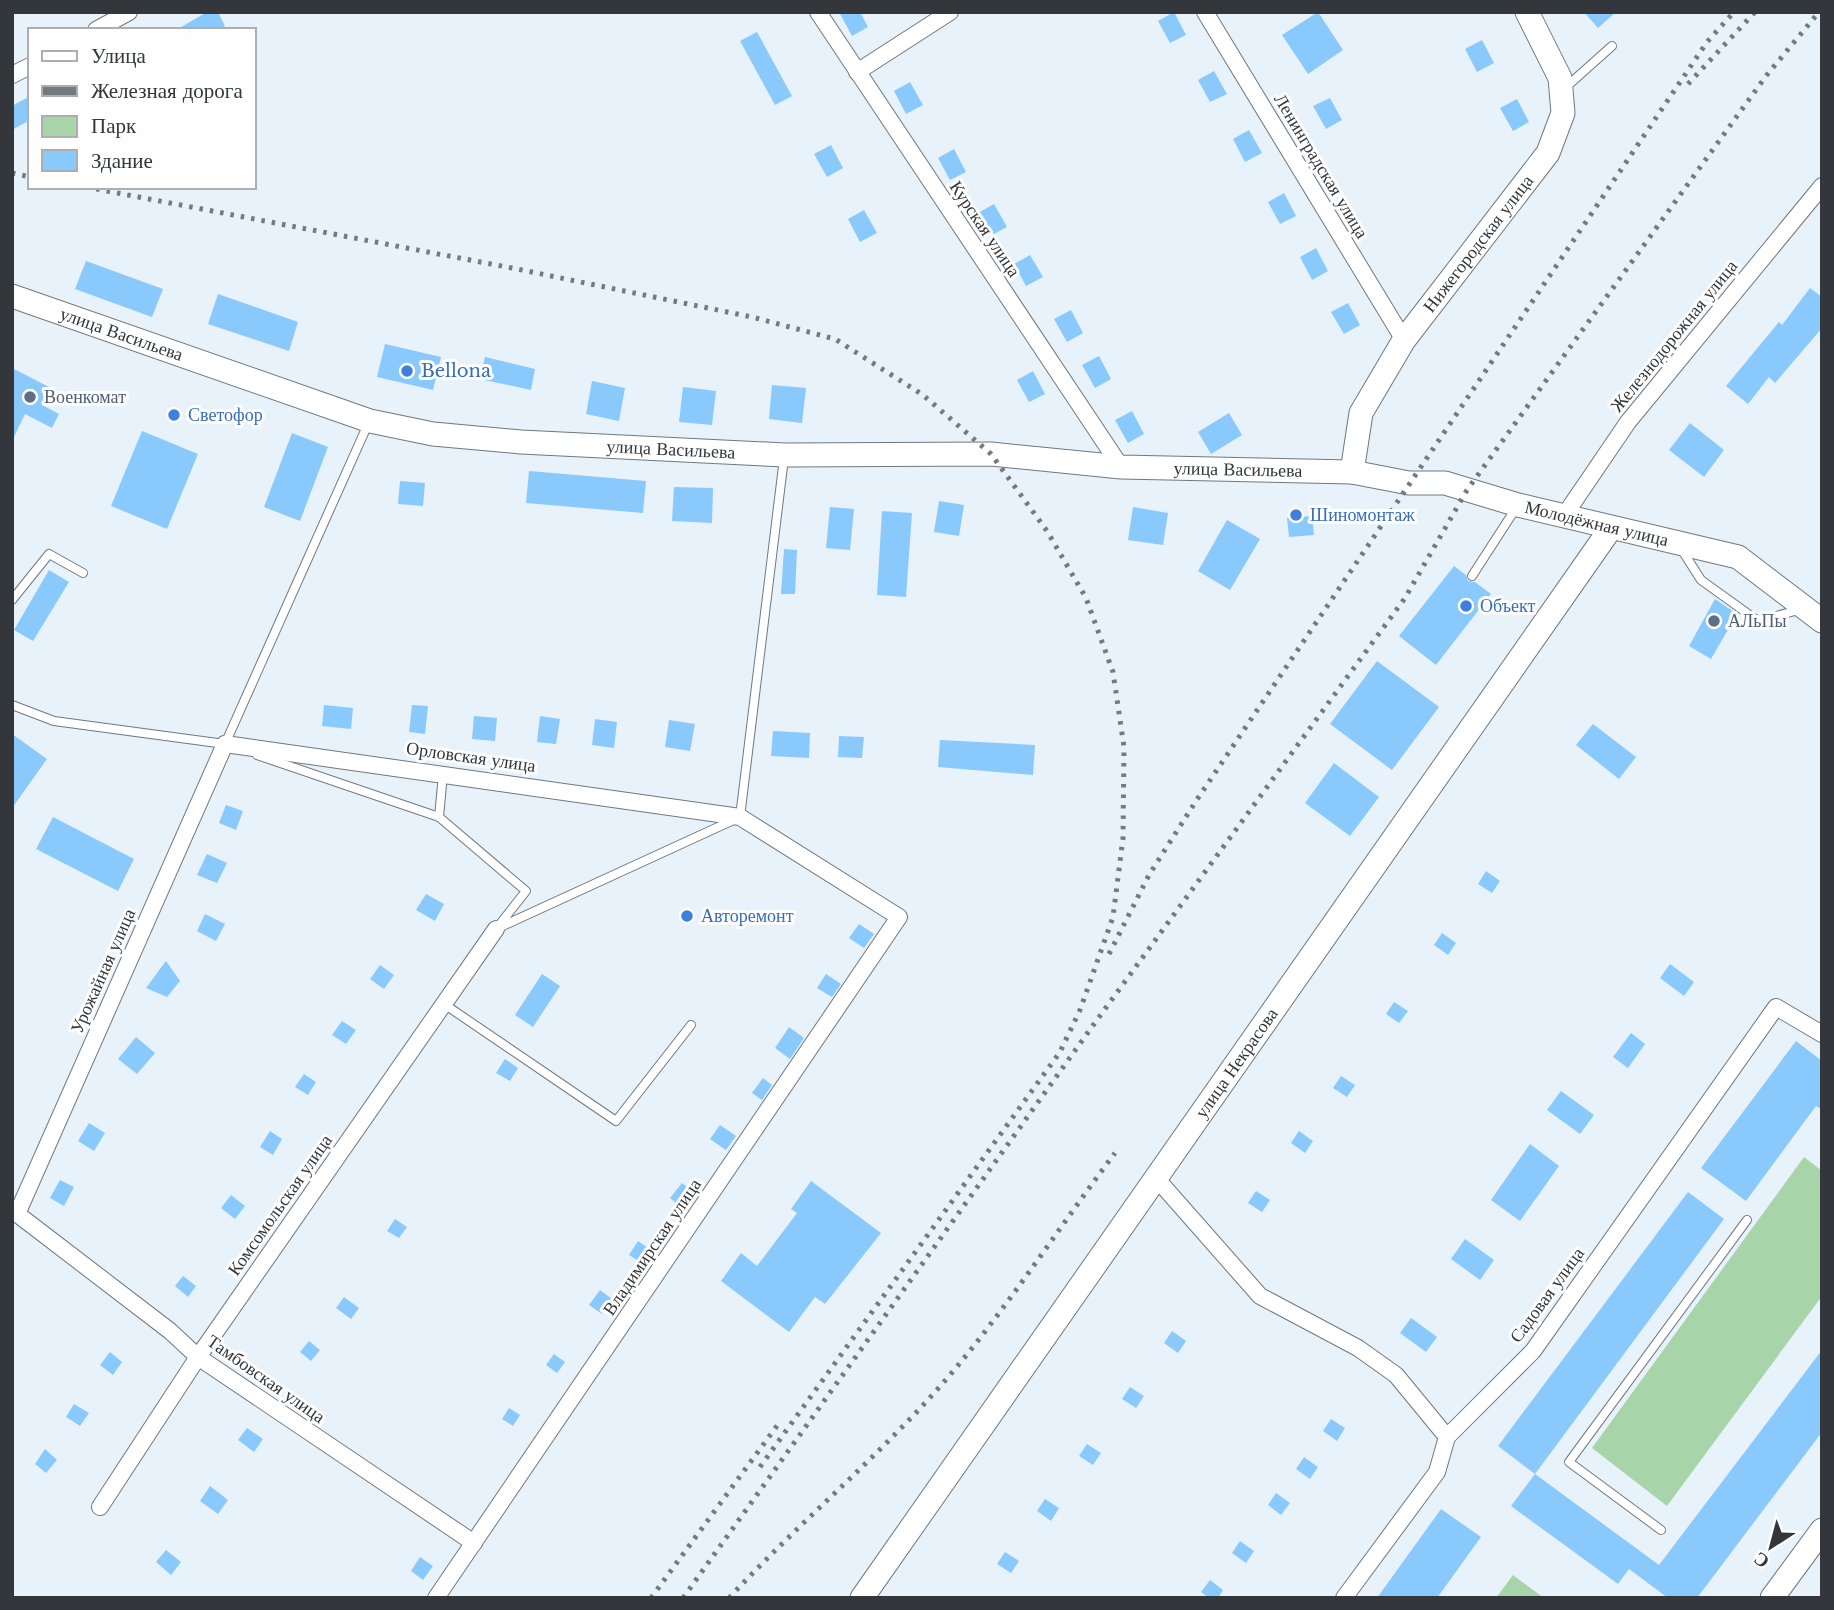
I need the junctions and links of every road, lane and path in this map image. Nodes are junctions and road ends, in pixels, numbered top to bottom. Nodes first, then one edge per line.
1 (129, 12) edge
2 (818, 12) edge
3 (950, 12) edge
4 (1205, 12) edge
5 (1527, 12) edge
6 (100, 28) edge
7 (1612, 46) dead end
8 (28, 67) edge
9 (857, 72) junction
10 (12, 75) edge
11 (1561, 91) junction
12 (1822, 186) edge
13 (12, 296) edge
14 (1404, 340) junction
15 (370, 421) junction
16 (785, 455) junction
17 (1121, 467) junction
18 (1352, 472) junction
19 (1518, 505) junction
20 (1564, 516) junction
21 (1611, 528) junction
22 (1676, 543) junction
23 (83, 573) dead end
24 (1472, 576) dead end
25 (12, 600) edge
26 (1813, 615) edge
27 (12, 705) edge
28 (225, 744) junction
29 (443, 773) junction
30 (439, 817) junction
31 (740, 817) junction
32 (899, 917) joint
33 (496, 929) junction
34 (444, 1004) junction
35 (691, 1025) dead end
36 (1822, 1034) edge
37 (1156, 1178) junction
38 (14, 1212) edge
39 (1747, 1220) dead end
40 (198, 1357) junction
41 (1447, 1437) junction
42 (100, 1507) dead end
43 (1661, 1530) dead end
44 (1822, 1530) edge
45 (474, 1543) junction
46 (436, 1598) edge
47 (862, 1598) edge
48 (1344, 1598) edge
49 (1772, 1598) edge

1 - 6 street
2 - 9 street, Курская улица
3 - 9 street
4 - 14 street, Ленинградская улица
5 - 11 street, Нижегородская улица
7 - 11 lane
8 - 10 street
9 - 17 street, Курская улица
11 - 14 street, Нижегородская улица
12 - 20 street, Железнодорожная улица
13 - 15 street, улица Васильева
14 - 18 street, Нижегородская улица
15 - 16 street, улица Васильева
15 - 28 lane
16 - 17 street, улица Васильева
16 - 31 lane
17 - 18 street, улица Васильева
18 - 19 street, Молодёжная улица
19 - 20 street, Молодёжная улица
19 - 24 lane
20 - 21 street, Молодёжная улица
21 - 22 street, Молодёжная улица
21 - 37 street, улица Некрасова
22 - 26 street, Молодёжная улица
22 - 26 lane
23 - 25 lane
27 - 28 lane, Орловская улица
28 - 29 street, Орловская улица
28 - 30 lane
28 - 38 street, Урожайная улица
29 - 30 lane
29 - 31 street, Орловская улица
30 - 33 lane
31 - 32 street, Орловская улица
31 - 33 lane
32 - 45 street, Владимирская улица
33 - 34 street, Комсомольская улица
34 - 35 lane
34 - 40 street, Комсомольская улица
36 - 41 street, Садовая улица
37 - 41 street
37 - 47 street, улица Некрасова
38 - 40 street, Тамбовская улица
39 - 43 lane
40 - 42 street, Комсомольская улица
40 - 45 street, Тамбовская улица
41 - 48 street, Садовая улица
44 - 49 street
45 - 46 street, Владимирская улица

